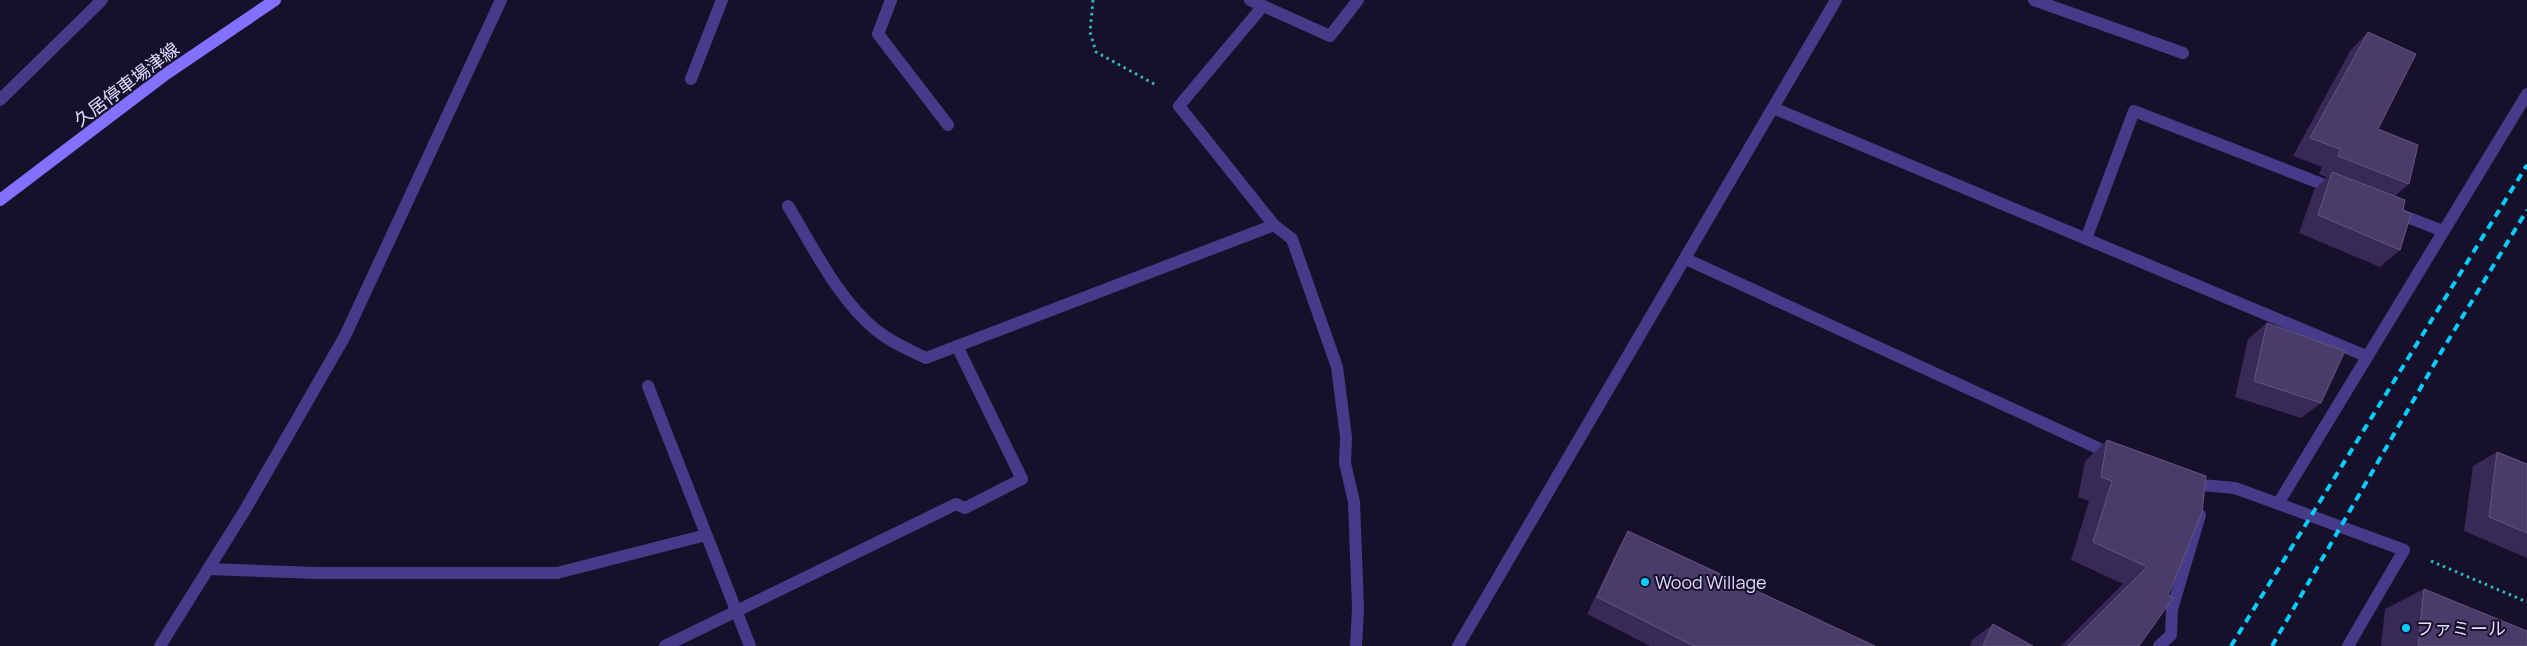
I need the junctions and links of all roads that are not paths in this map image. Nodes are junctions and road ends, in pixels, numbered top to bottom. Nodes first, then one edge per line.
1 (102, 0) edge
2 (275, 0) edge
3 (501, 0) edge
4 (722, 0) edge
5 (891, 0) edge
6 (1250, 0) edge
7 (1358, 0) edge
8 (1836, 0) edge
9 (2034, 0) edge
10 (1263, 6) junction
11 (2183, 53) dead end
12 (691, 79) dead end
13 (2527, 94) edge
14 (0, 100) edge
15 (1773, 108) junction
16 (948, 125) dead end
17 (2343, 192) edge
18 (0, 200) edge
19 (788, 206) dead end
20 (2379, 206) edge
21 (1274, 225) junction
22 (2442, 231) junction
23 (2086, 239) junction
24 (1686, 259) junction
25 (957, 346) junction
26 (2366, 356) junction
27 (648, 386) dead end
28 (2126, 460) edge
29 (2180, 480) edge
30 (2200, 495) junction
31 (2280, 502) junction
32 (706, 535) junction
33 (208, 569) junction
34 (736, 612) junction
35 (160, 646) edge
36 (665, 646) edge
37 (750, 646) edge
38 (1356, 646) edge
39 (1458, 646) edge
40 (2159, 646) edge
41 (2348, 646) edge

1 - 14 street
2 - 18 main road, 久居停車場津線
3 - 33 street
4 - 12 street
5 - 16 street
6 - 10 street
7 - 10 street
8 - 15 street
9 - 11 street
10 - 21 street
13 - 22 street
15 - 23 street
15 - 24 street
17 - 23 street
19 - 25 street
20 - 22 street
21 - 25 street
21 - 38 street
22 - 26 street
23 - 26 street
24 - 28 street
24 - 39 street
25 - 34 street
26 - 31 street
27 - 32 street
29 - 30 street
30 - 31 street
30 - 40 street
31 - 41 street
32 - 33 street
32 - 34 street
33 - 35 street
34 - 36 street
34 - 37 street

